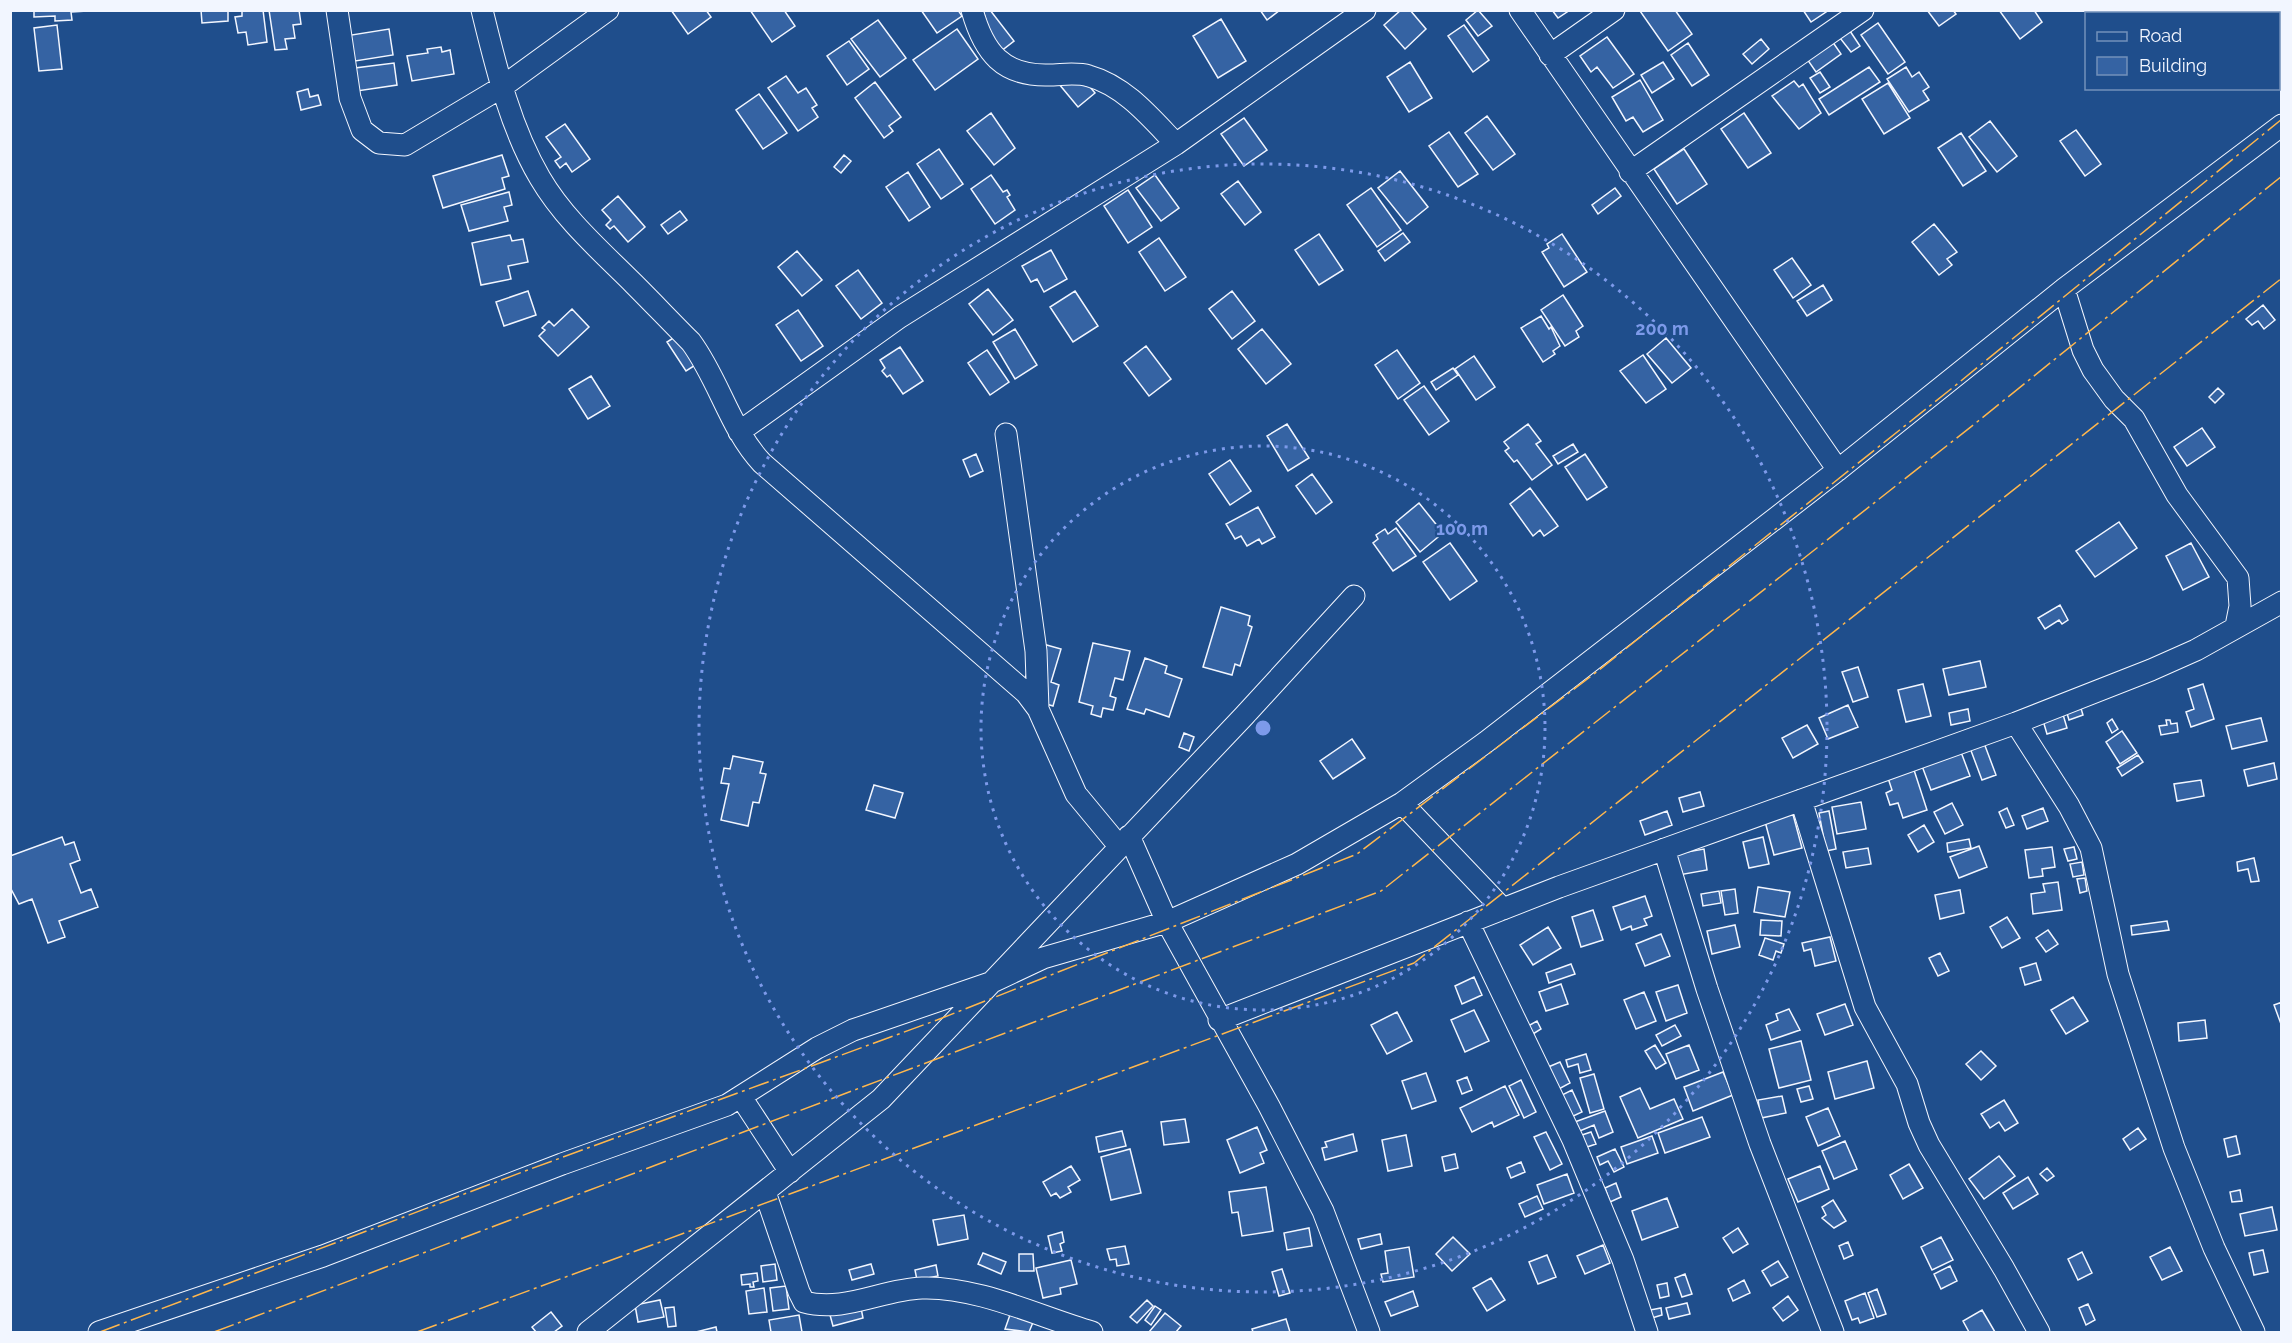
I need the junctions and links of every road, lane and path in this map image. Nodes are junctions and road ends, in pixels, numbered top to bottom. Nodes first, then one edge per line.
1 (337, 10) edge
2 (482, 10) edge
3 (608, 10) edge
4 (972, 10) edge
5 (1365, 10) edge
6 (1520, 10) edge
7 (1614, 10) edge
8 (1863, 10) edge
9 (1550, 55) junction
10 (502, 87) junction
11 (2282, 125) edge
12 (1176, 144) junction
13 (1630, 172) junction
14 (2064, 289) junction
15 (739, 432) junction
16 (1006, 434) dead end
17 (1838, 470) junction
18 (1354, 596) dead end
19 (2282, 602) edge
20 (2236, 626) junction
21 (1038, 709) junction
22 (2016, 723) junction
23 (1801, 800) junction
24 (1402, 803) junction
25 (1124, 841) junction
26 (1664, 849) junction
27 (1503, 909) junction
28 (1167, 922) junction
29 (1468, 922) junction
30 (990, 983) junction
31 (1219, 1020) junction
32 (741, 1097) junction
33 (790, 1172) junction
34 (765, 1192) junction
35 (99, 1332) edge
36 (588, 1332) edge
37 (1092, 1332) edge
38 (1369, 1332) edge
39 (1647, 1332) edge
40 (1833, 1332) edge
41 (2039, 1332) edge
42 (2254, 1332) edge

1 - 10 street
2 - 10 street
3 - 10 street
4 - 12 street
5 - 12 street
6 - 9 street
7 - 9 street
8 - 13 street
9 - 13 street
10 - 15 street
11 - 14 street
12 - 15 street
13 - 17 street
14 - 17 street
14 - 20 street
15 - 21 street
16 - 21 street
17 - 24 street
18 - 25 street
19 - 20 street
20 - 22 street
21 - 25 street
22 - 23 street
22 - 42 street
23 - 26 street
23 - 41 street
24 - 27 street
24 - 28 street
25 - 28 street
25 - 30 street
26 - 27 street
26 - 40 street
27 - 29 street
28 - 30 street
28 - 31 street
29 - 31 street
29 - 39 street
30 - 32 street
30 - 33 street
31 - 38 street
32 - 33 street
32 - 35 street
33 - 34 street
34 - 36 street
34 - 37 street

